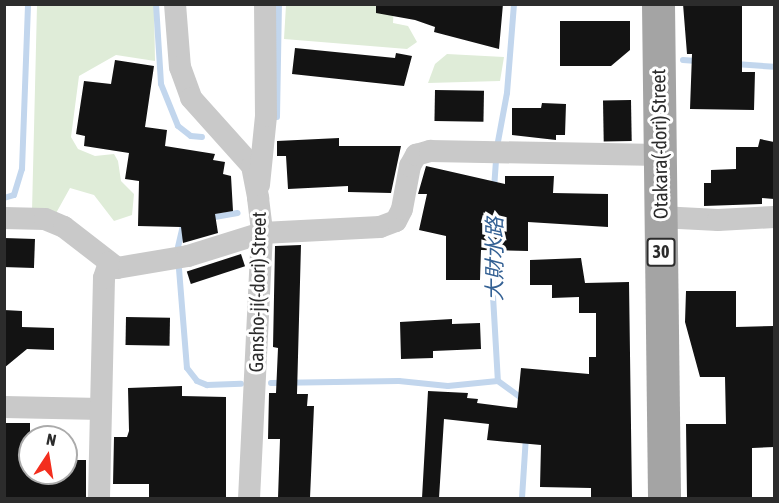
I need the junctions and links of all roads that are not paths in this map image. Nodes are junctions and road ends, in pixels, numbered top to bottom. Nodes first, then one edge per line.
1 (175, 4) edge
2 (265, 4) edge
3 (658, 4) edge
4 (660, 155) junction
5 (258, 198) junction
6 (660, 217) junction
7 (774, 217) edge
8 (4, 218) edge
9 (262, 233) junction
10 (109, 263) junction
11 (4, 407) edge
12 (101, 409) junction
13 (99, 498) edge
14 (249, 498) edge
15 (664, 498) edge

1 - 5 street, Gansho-ji(-dori) Street
2 - 5 street
3 - 4 main road, Otakara(-dori) Street / 30
4 - 6 main road, Otakara(-dori) Street / 30
4 - 9 street
5 - 9 street, Gansho-ji(-dori) Street
6 - 7 street
6 - 15 main road, Otakara(-dori) Street / 30
8 - 10 street
9 - 10 street
9 - 14 street, Gansho-ji(-dori) Street
10 - 12 street
11 - 12 street
12 - 13 street

